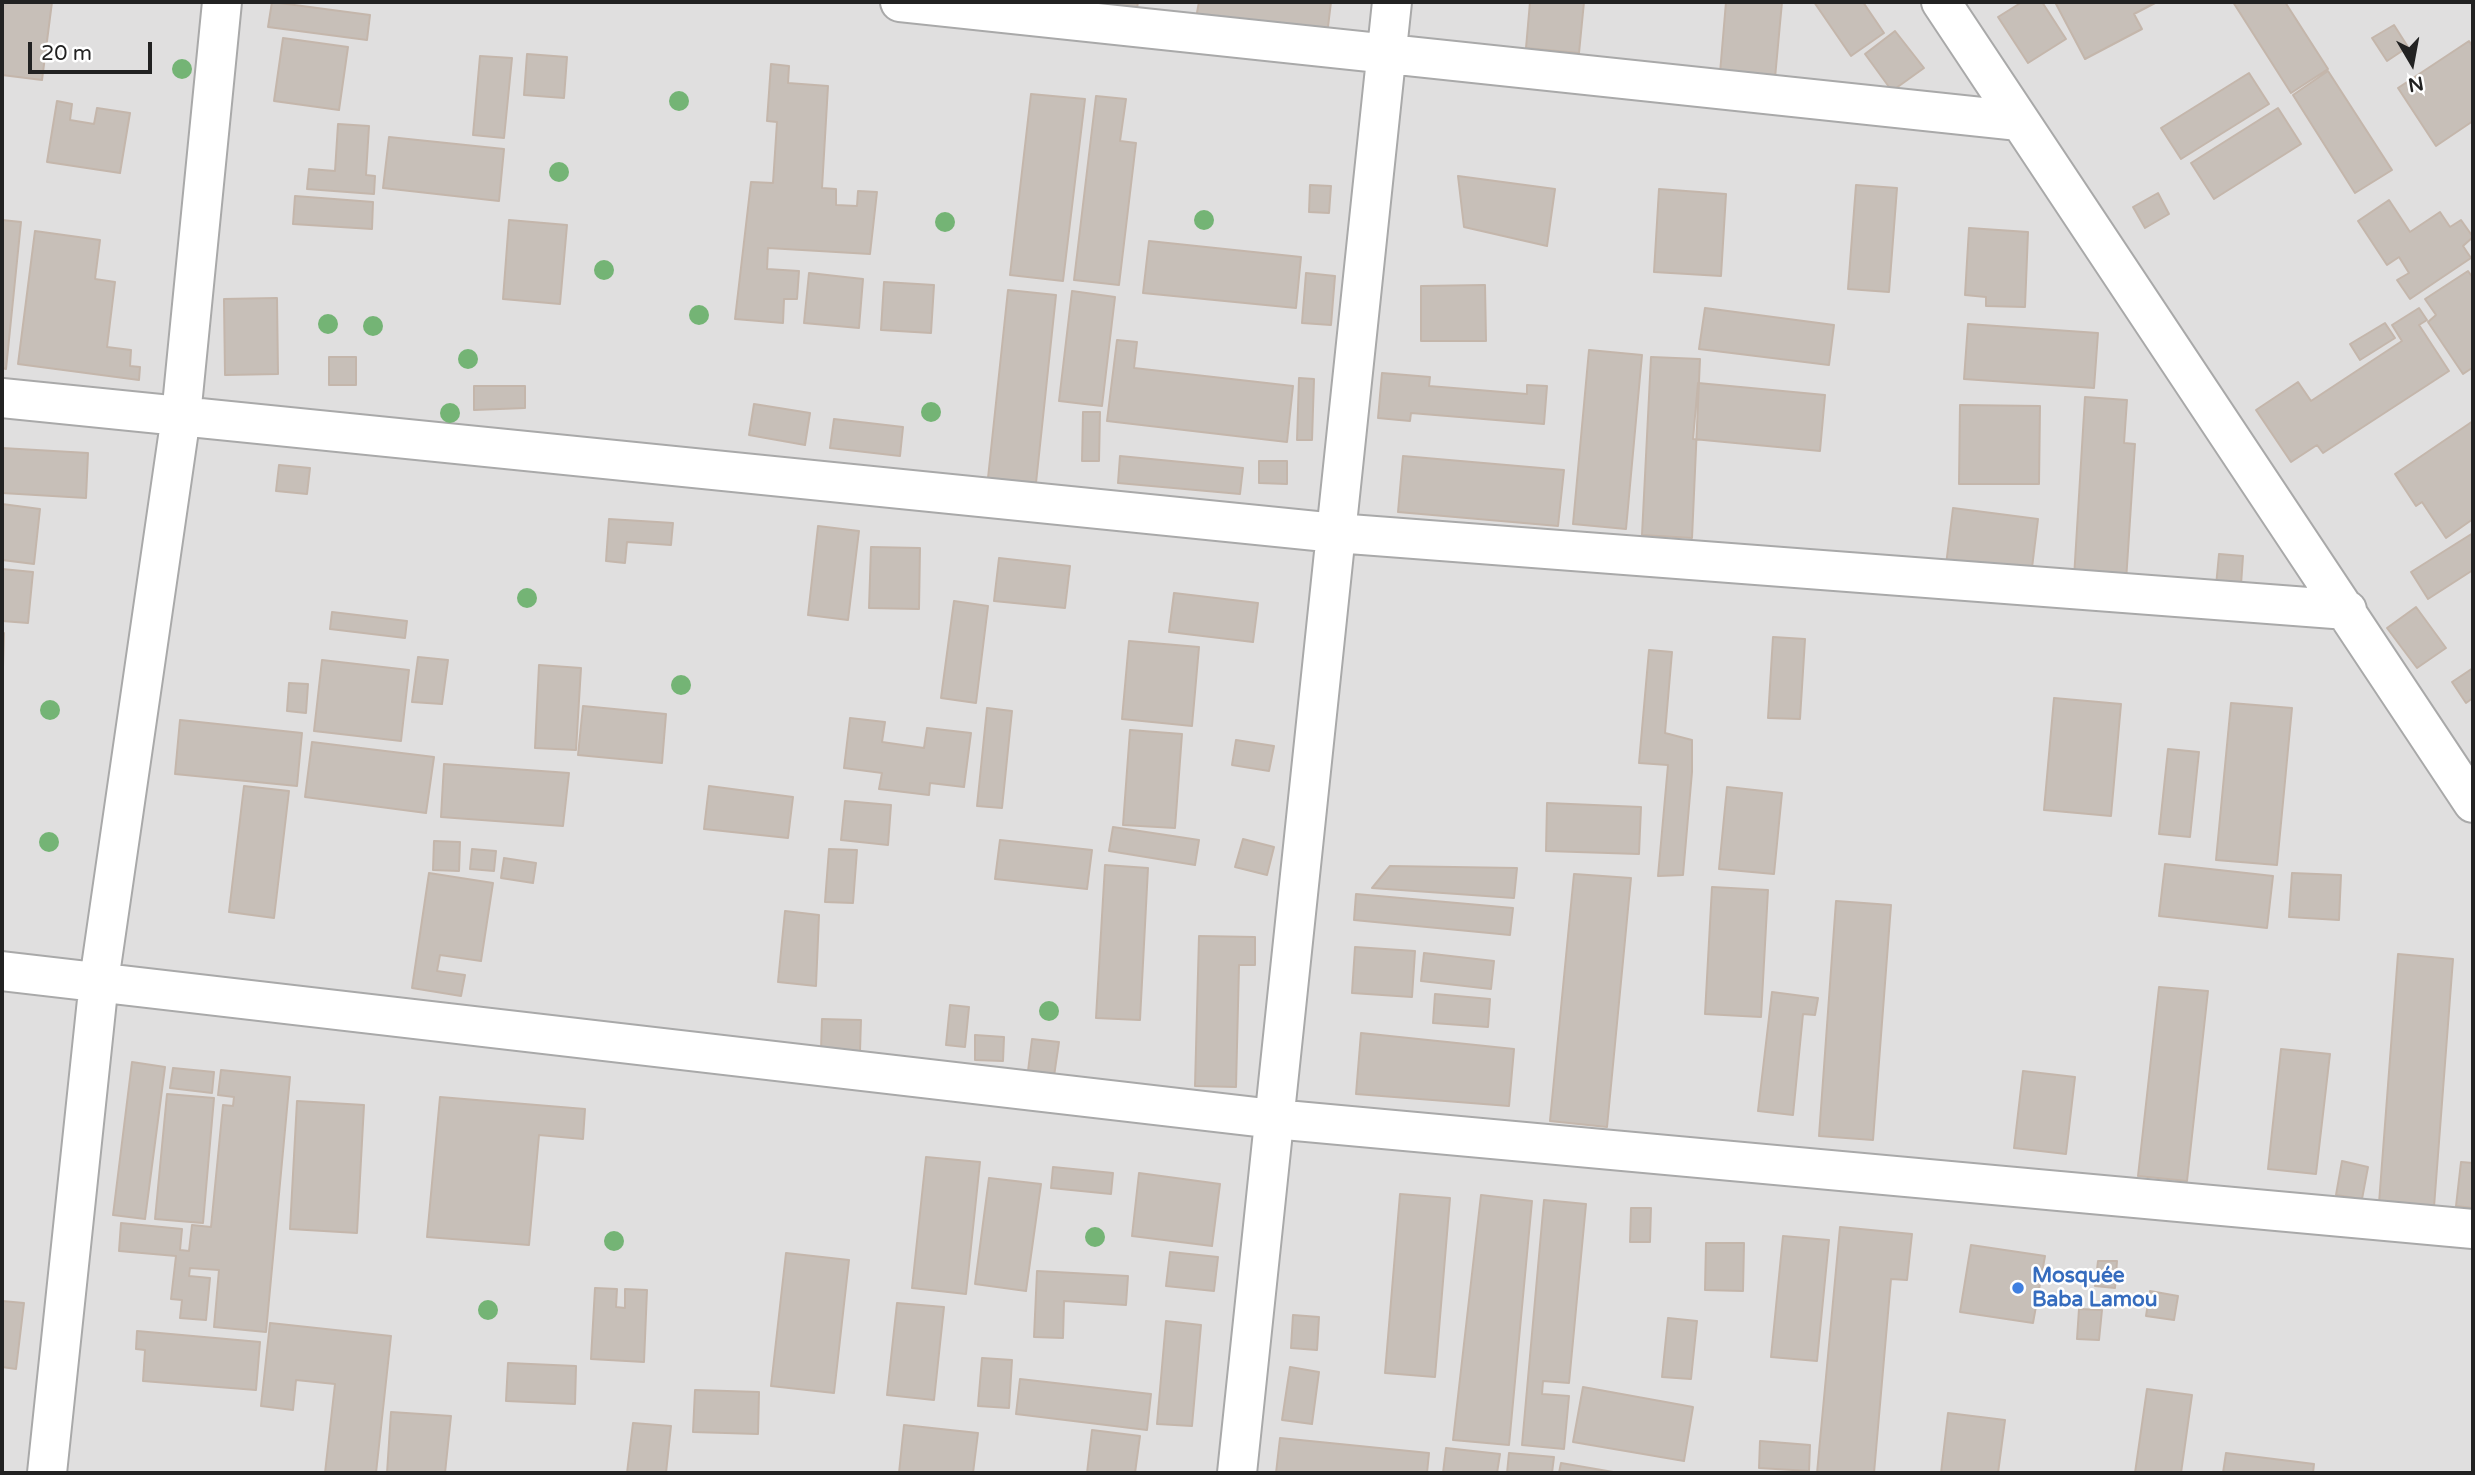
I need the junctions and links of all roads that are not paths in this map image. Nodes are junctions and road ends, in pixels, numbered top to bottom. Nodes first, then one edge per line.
1 (222, 2) edge
2 (900, 2) edge
3 (1392, 2) edge
4 (1941, 2) edge
5 (1387, 52) junction
6 (2019, 121) junction
7 (2, 398) edge
8 (181, 416) junction
9 (1336, 533) junction
10 (2347, 610) junction
11 (2473, 803) edge
12 (2, 971) edge
13 (99, 981) junction
14 (1274, 1119) junction
15 (2473, 1229) edge
16 (47, 1473) edge
17 (1237, 1473) edge

1 - 8 street
2 - 5 street
3 - 5 street
4 - 6 street
5 - 6 street
5 - 9 street
6 - 10 street
7 - 8 street
8 - 9 street
8 - 13 street
9 - 10 street
9 - 14 street
10 - 11 street
12 - 13 street
13 - 14 street
13 - 16 street
14 - 15 street
14 - 17 street

